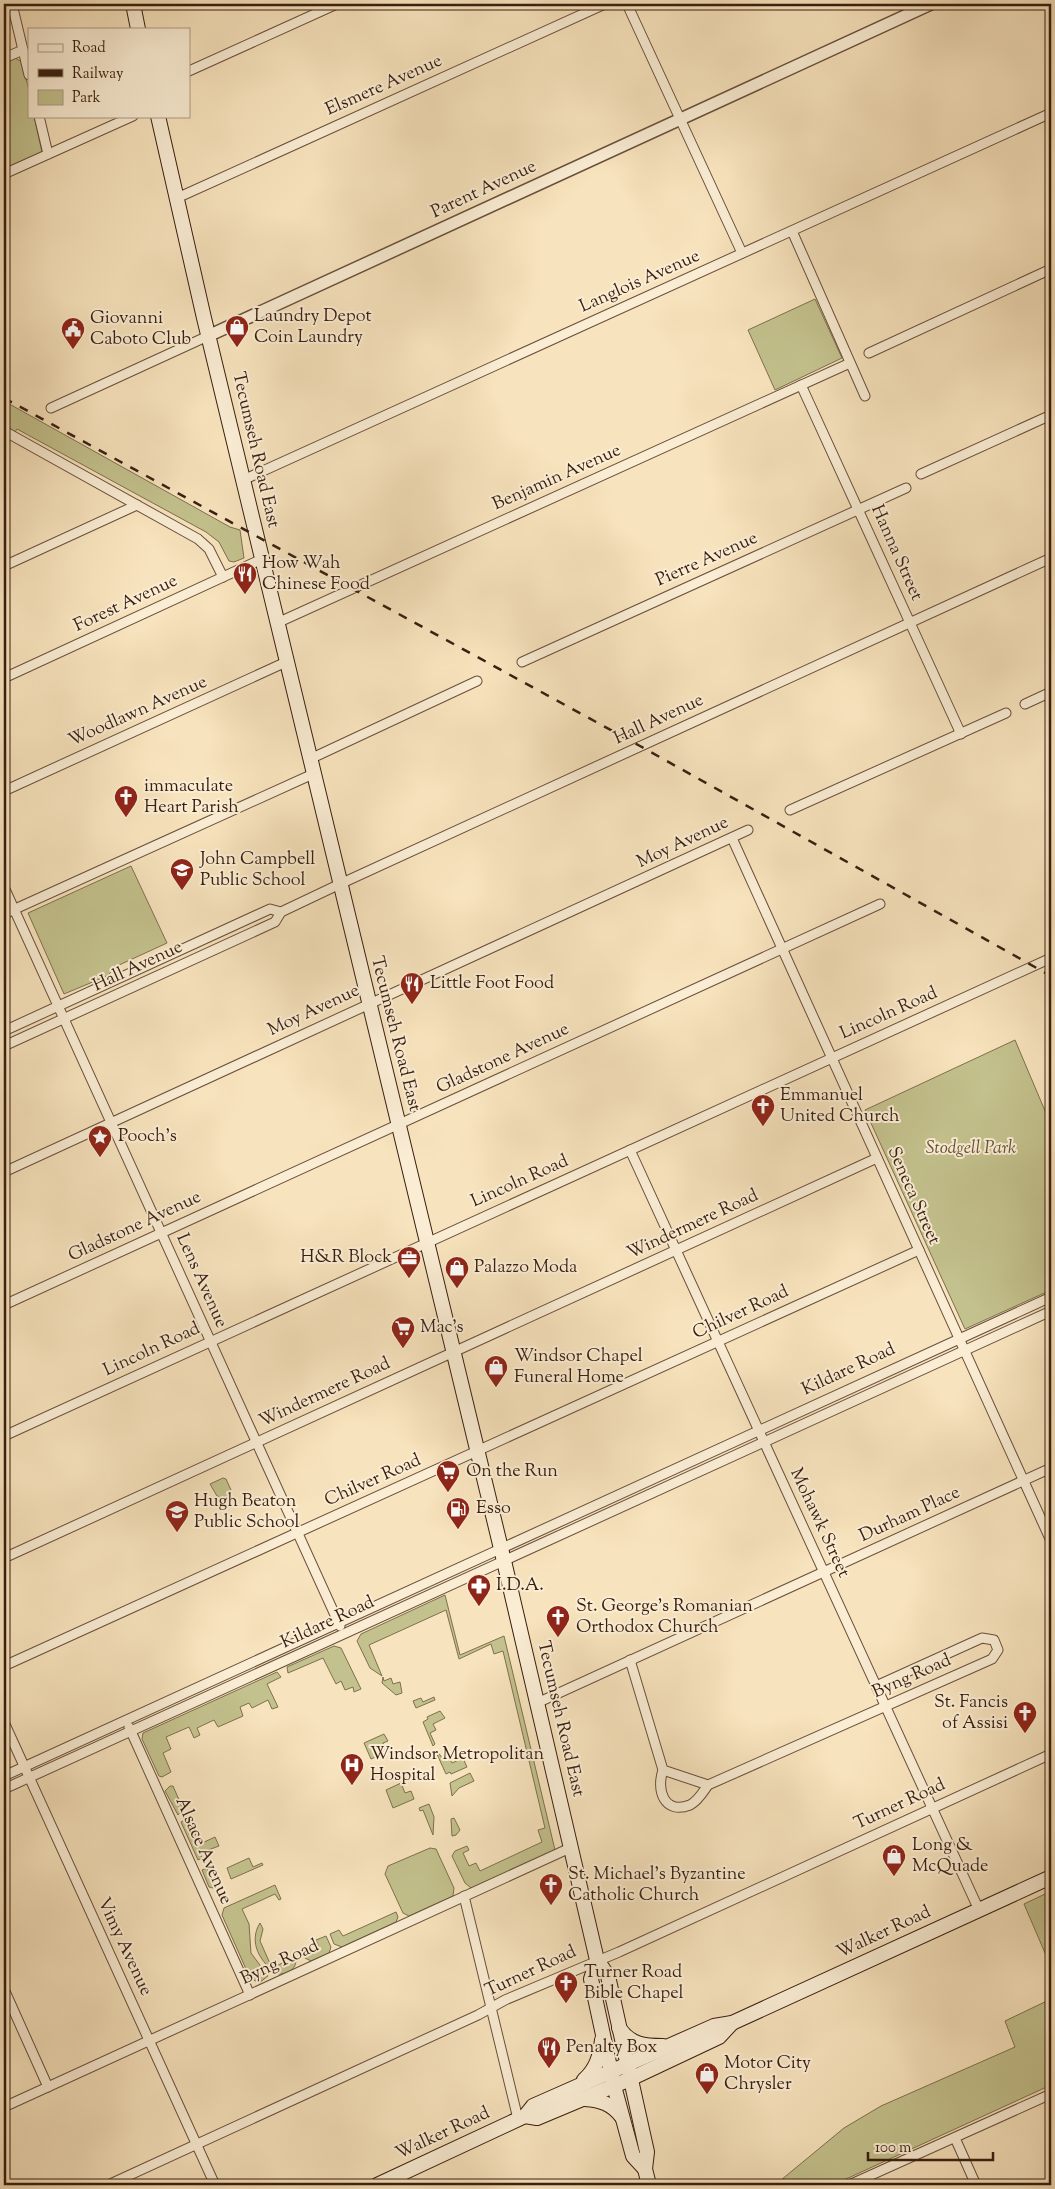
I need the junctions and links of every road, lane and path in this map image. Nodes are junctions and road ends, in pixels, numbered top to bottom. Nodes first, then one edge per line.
1 (12, 4) edge
2 (133, 4) edge
3 (336, 4) edge
4 (605, 4) edge
5 (627, 4) edge
6 (931, 4) edge
7 (138, 28) edge
8 (23, 50) junction
9 (4, 58) edge
10 (28, 71) edge
11 (190, 71) edge
12 (1051, 113) edge
13 (39, 118) edge
14 (129, 118) edge
15 (158, 118) edge
16 (680, 119) junction
17 (48, 154) junction
18 (4, 174) edge
19 (177, 198) junction
20 (792, 231) junction
21 (742, 253) junction
22 (1051, 269) edge
23 (208, 336) junction
24 (869, 353) dead end
25 (850, 363) junction
26 (802, 385) junction
27 (865, 396) dead end
28 (51, 408) dead end
29 (1051, 415) edge
30 (4, 430) edge
31 (921, 474) dead end
32 (243, 480) junction
33 (906, 488) dead end
34 (137, 505) junction
35 (858, 510) junction
36 (1051, 558) edge
37 (262, 560) junction
38 (4, 566) edge
39 (223, 577) junction
40 (277, 622) junction
41 (910, 623) junction
42 (286, 662) junction
43 (522, 662) dead end
44 (4, 678) edge
45 (476, 681) dead end
46 (1051, 692) edge
47 (1025, 704) dead end
48 (1006, 713) dead end
49 (961, 734) junction
50 (310, 759) junction
51 (313, 774) junction
52 (4, 791) edge
53 (790, 810) dead end
54 (748, 830) dead end
55 (732, 838) junction
56 (340, 884) junction
57 (4, 887) edge
58 (880, 904) dead end
59 (14, 909) junction
60 (281, 912) junction
61 (4, 914) edge
62 (782, 949) junction
63 (1051, 958) edge
64 (369, 1004) junction
65 (58, 1006) junction
66 (64, 1019) junction
67 (4, 1031) edge
68 (4, 1046) edge
69 (832, 1058) junction
70 (111, 1123) junction
71 (398, 1125) junction
72 (630, 1150) junction
73 (877, 1158) junction
74 (4, 1172) edge
75 (161, 1233) junction
76 (426, 1242) junction
77 (919, 1250) junction
78 (676, 1251) junction
79 (1051, 1297) edge
80 (4, 1304) edge
81 (1051, 1311) edge
82 (960, 1339) junction
83 (210, 1341) junction
84 (718, 1342) junction
85 (965, 1351) junction
86 (453, 1353) junction
87 (759, 1430) junction
88 (4, 1436) edge
89 (256, 1442) junction
90 (764, 1442) junction
91 (477, 1451) junction
92 (1051, 1468) edge
93 (660, 1475) junction
94 (1024, 1481) junction
95 (666, 1487) junction
96 (297, 1533) junction
97 (1051, 1541) edge
98 (502, 1555) junction
99 (4, 1558) edge
100 (824, 1572) junction
101 (338, 1623) junction
102 (344, 1634) junction
103 (630, 1660) junction
104 (4, 1666) edge
105 (876, 1686) junction
106 (537, 1703) junction
107 (886, 1706) junction
108 (126, 1720) junction
109 (4, 1722) edge
110 (131, 1731) junction
111 (1051, 1754) edge
112 (24, 1766) junction
113 (663, 1770) junction
114 (4, 1776) edge
115 (29, 1778) junction
116 (708, 1785) junction
117 (4, 1789) edge
118 (932, 1808) junction
119 (570, 1848) junction
120 (1051, 1877) edge
121 (464, 1896) junction
122 (979, 1910) junction
123 (597, 1960) junction
124 (4, 1989) edge
125 (250, 1994) junction
126 (491, 2007) junction
127 (732, 2023) junction
128 (619, 2027) junction
129 (603, 2029) junction
130 (149, 2041) junction
131 (667, 2046) junction
132 (627, 2064) junction
133 (611, 2071) junction
134 (630, 2079) junction
135 (578, 2086) junction
136 (614, 2086) junction
137 (48, 2087) junction
138 (1051, 2094) edge
139 (583, 2099) junction
140 (4, 2107) edge
141 (522, 2117) junction
142 (622, 2118) junction
143 (955, 2138) junction
144 (197, 2145) junction
145 (645, 2169) junction
146 (108, 2185) edge
147 (215, 2185) edge
148 (377, 2185) edge
149 (649, 2185) edge
150 (849, 2185) edge
151 (976, 2185) edge

1 - 8 street
2 - 7 main road
3 - 11 street
4 - 19 street, Elsmere Avenue
5 - 16 street
6 - 16 street, Parent Avenue
8 - 9 street
8 - 10 street
12 - 20 street, Langlois Avenue
13 - 17 street
14 - 17 street
15 - 19 main road, Tecumseh Road East
16 - 21 street
16 - 23 street, Parent Avenue
17 - 18 street
19 - 23 main road, Tecumseh Road East
20 - 21 street, Langlois Avenue
20 - 25 street
21 - 32 street, Langlois Avenue
22 - 24 street
23 - 28 street, Parent Avenue
23 - 32 main road, Tecumseh Road East
25 - 26 street, Benjamin Avenue
25 - 27 street
26 - 35 street, Hanna Street
26 - 40 street, Benjamin Avenue
29 - 31 street
30 - 34 street
32 - 37 main road, Tecumseh Road East
33 - 35 street, Pierre Avenue
34 - 38 street
34 - 39 street
35 - 41 street, Hanna Street
35 - 43 street, Pierre Avenue
36 - 41 street, Hall Avenue
37 - 39 street, Forest Avenue
37 - 40 main road, Tecumseh Road East
39 - 44 street, Forest Avenue
40 - 42 main road, Tecumseh Road East
41 - 49 street, Hanna Street
41 - 56 street, Hall Avenue
42 - 50 main road, Tecumseh Road East
42 - 52 street, Woodlawn Avenue
45 - 50 street
46 - 47 street
48 - 49 street
49 - 53 street
50 - 51 main road, Tecumseh Road East
51 - 56 main road, Tecumseh Road East
51 - 59 street
54 - 55 street, Moy Avenue
55 - 62 street, Seneca Street
55 - 64 street, Moy Avenue
56 - 60 street, Hall Avenue
56 - 64 main road, Tecumseh Road East
57 - 59 street, Lens Avenue
58 - 62 street, Gladstone Avenue
59 - 61 street
59 - 65 street, Lens Avenue
60 - 65 street, Hall Avenue
60 - 66 street, Hall Avenue
62 - 69 street, Seneca Street
62 - 71 street, Gladstone Avenue
63 - 69 street, Lincoln Road
64 - 70 street, Moy Avenue
64 - 71 main road, Tecumseh Road East
65 - 66 street, Lens Avenue
65 - 67 street, Hall Avenue
66 - 68 street, Hall Avenue
66 - 70 street, Lens Avenue
69 - 72 street, Lincoln Road
69 - 73 street, Seneca Street
70 - 74 street, Moy Avenue
70 - 75 street, Lens Avenue
71 - 75 street, Gladstone Avenue
71 - 76 main road, Tecumseh Road East
72 - 76 street, Lincoln Road
72 - 78 street, Mohawk Street
73 - 77 street, Seneca Street
73 - 78 street, Windermere Road
75 - 80 street, Gladstone Avenue
75 - 83 street, Lens Avenue
76 - 83 street, Lincoln Road
76 - 86 main road, Tecumseh Road East
77 - 82 street, Seneca Street
77 - 84 street, Chilver Road
78 - 84 street, Mohawk Street
78 - 86 street, Windermere Road
79 - 82 street, Kildare Road
81 - 85 street, Kildare Road
82 - 85 street, Seneca Street
82 - 87 street, Kildare Road
83 - 88 street, Lincoln Road
83 - 89 street, Lens Avenue
84 - 87 street, Mohawk Street
84 - 91 street, Chilver Road
85 - 90 street, Kildare Road
85 - 94 street, Seneca Street
86 - 89 street, Windermere Road
86 - 91 main road, Tecumseh Road East
87 - 90 street, Mohawk Street
87 - 93 street, Kildare Road
89 - 96 street, Lens Avenue
89 - 99 street, Windermere Road
90 - 95 street, Kildare Road
90 - 100 street, Mohawk Street
91 - 96 street, Chilver Road
91 - 98 main road, Tecumseh Road East
92 - 94 street, Durham Place
93 - 95 street
93 - 98 street, Kildare Road
94 - 97 street, Seneca Street
94 - 100 street, Durham Place
95 - 98 street, Kildare Road
96 - 101 street, Lens Avenue
96 - 104 street, Chilver Road
98 - 101 street, Kildare Road
98 - 102 street, Kildare Road
98 - 106 main road, Tecumseh Road East
100 - 103 street, Durham Place
100 - 105 street, Mohawk Street
101 - 102 street, Lens Avenue
101 - 108 street, Kildare Road
102 - 110 street, Kildare Road
103 - 106 street, Durham Place
103 - 113 street, Byng Road
105 - 107 street, Mohawk Street
105 - 107 street, Byng Road
106 - 119 main road, Tecumseh Road East
107 - 116 street, Byng Road
107 - 118 street, Mohawk Street
108 - 110 street, Alsace Avenue
108 - 112 street, Kildare Road
109 - 112 street, Vimy Avenue
110 - 115 street, Kildare Road
110 - 125 street, Alsace Avenue
111 - 118 street, Turner Road
112 - 114 street, Kildare Road
112 - 115 street, Vimy Avenue
113 - 116 street
113 - 116 street, Byng Road
115 - 117 street, Kildare Road
115 - 130 street, Vimy Avenue
118 - 122 street, Mohawk Street
118 - 123 street, Turner Road
119 - 121 street, Byng Road
119 - 123 main road, Tecumseh Road East
120 - 122 main road, Walker Road
121 - 125 street, Byng Road
121 - 126 street
122 - 127 main road, Walker Road
123 - 126 street, Turner Road
123 - 128 main road, Tecumseh Road East
123 - 129 main road, Tecumseh Road East
124 - 137 street
125 - 130 street, Byng Road
126 - 141 street
126 - 144 street, Turner Road
127 - 131 main road, Walker Road
127 - 134 main road, Walker Road
128 - 131 main road
128 - 132 main road, Tecumseh Road East
129 - 133 main road, Tecumseh Road East
129 - 135 main road
130 - 137 street, Byng Road
130 - 144 street, Vimy Avenue
131 - 132 main road, Walker Road
132 - 133 main road, Walker Road
132 - 134 main road, Tecumseh Road East
133 - 135 main road, Walker Road
133 - 136 main road, Tecumseh Road East
134 - 136 main road, Walker Road
134 - 145 main road, Tecumseh Road East
135 - 141 main road, Walker Road
136 - 139 main road, Walker Road
136 - 142 main road, Tecumseh Road East
137 - 140 street, Byng Road
138 - 143 street
139 - 141 main road, Walker Road
139 - 142 main road
141 - 148 main road, Walker Road
142 - 145 main road, Tecumseh Road East
143 - 150 street
143 - 151 street
144 - 146 street, Turner Road
144 - 147 street, Vimy Avenue
145 - 149 main road, Tecumseh Road East

